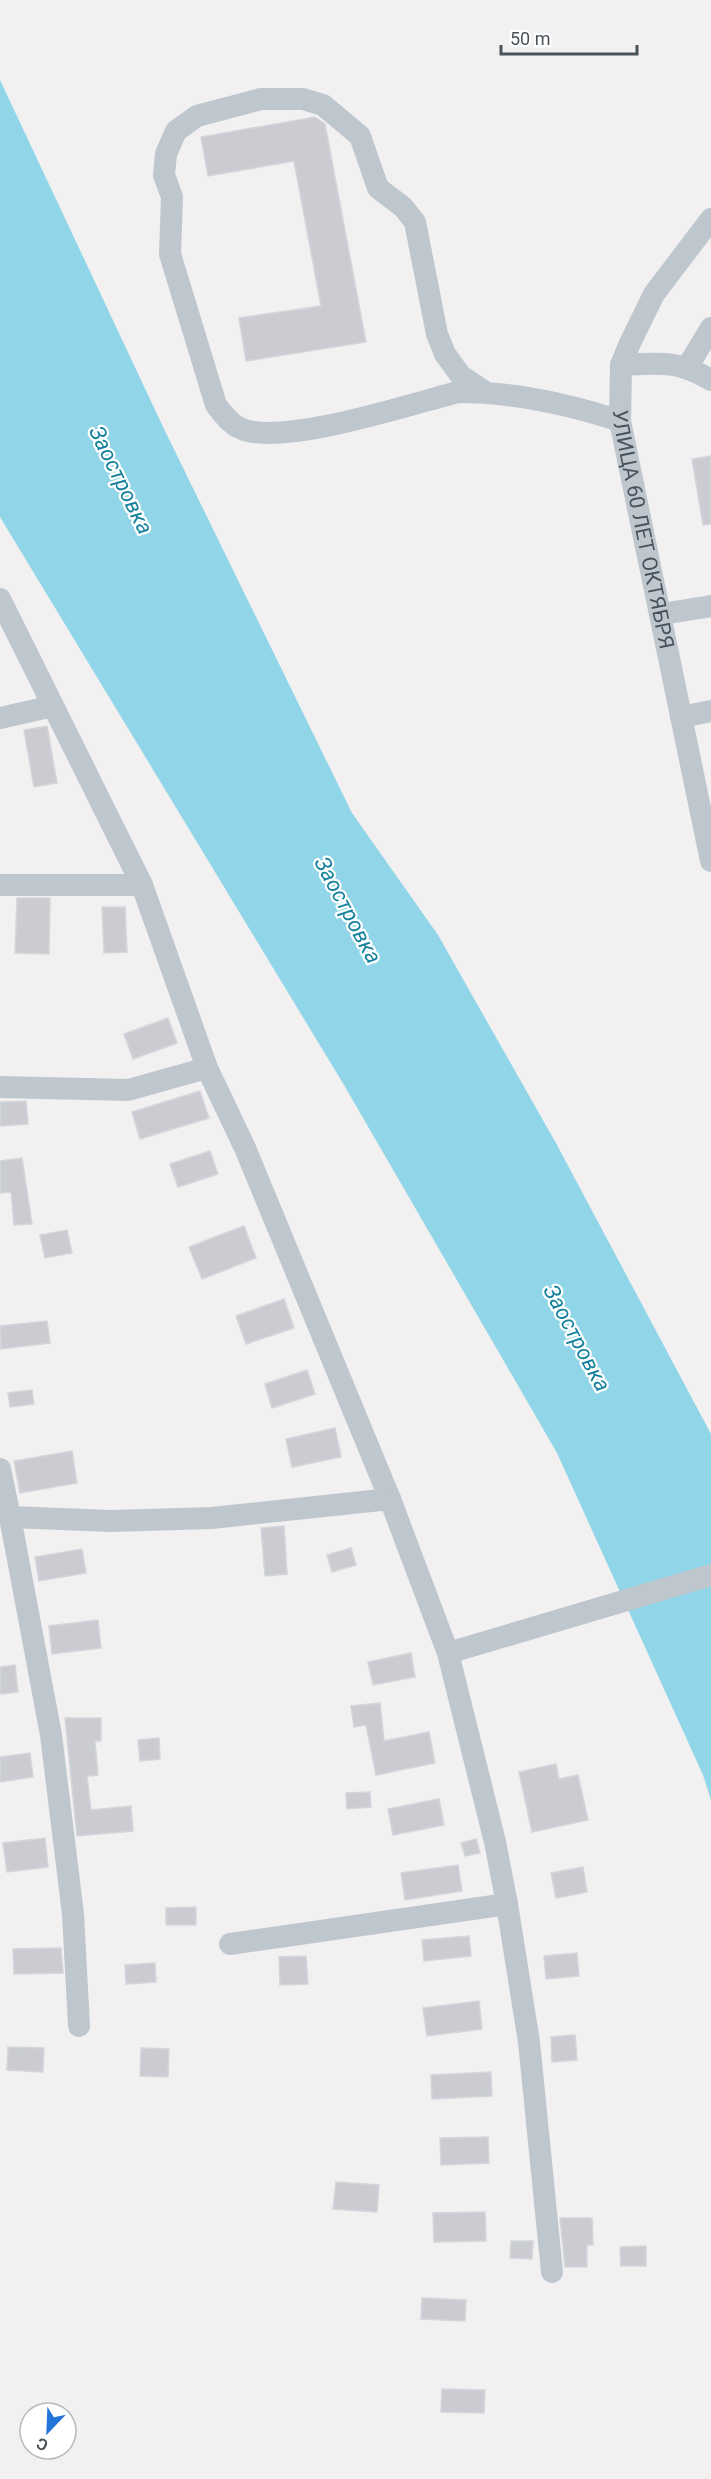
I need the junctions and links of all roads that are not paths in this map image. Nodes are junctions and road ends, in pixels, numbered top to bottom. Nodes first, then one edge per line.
1 (710, 220) edge
2 (711, 328) edge
3 (621, 365) junction
4 (688, 366) junction
5 (711, 380) edge
6 (485, 392) junction
7 (620, 421) junction
8 (0, 598) edge
9 (711, 606) edge
10 (662, 614) junction
11 (53, 706) junction
12 (711, 711) edge
13 (681, 717) junction
14 (0, 718) edge
15 (711, 859) edge
16 (0, 885) edge
17 (142, 885) junction
18 (207, 1068) junction
19 (0, 1088) edge
20 (0, 1469) edge
21 (390, 1499) junction
22 (10, 1517) junction
23 (711, 1575) edge
24 (448, 1653) junction
25 (507, 1904) junction
26 (230, 1944) dead end
27 (79, 2026) dead end
28 (552, 2272) dead end

1 - 3 street, УЛИЦА 60 ЛЕТ ОКТЯБРЯ
2 - 4 street
3 - 4 street
3 - 7 street, УЛИЦА 60 ЛЕТ ОКТЯБРЯ
4 - 5 street
6 - 6 street
6 - 7 street
7 - 10 street, УЛИЦА 60 ЛЕТ ОКТЯБРЯ
8 - 11 street
9 - 10 street
10 - 13 street, УЛИЦА 60 ЛЕТ ОКТЯБРЯ
11 - 14 street
11 - 17 street
12 - 13 street
13 - 15 street, УЛИЦА 60 ЛЕТ ОКТЯБРЯ
16 - 17 street
17 - 18 street
18 - 19 street
18 - 21 street
20 - 22 street
21 - 22 street
21 - 24 street
22 - 27 street
23 - 24 street
24 - 25 street
25 - 26 street
25 - 28 street

